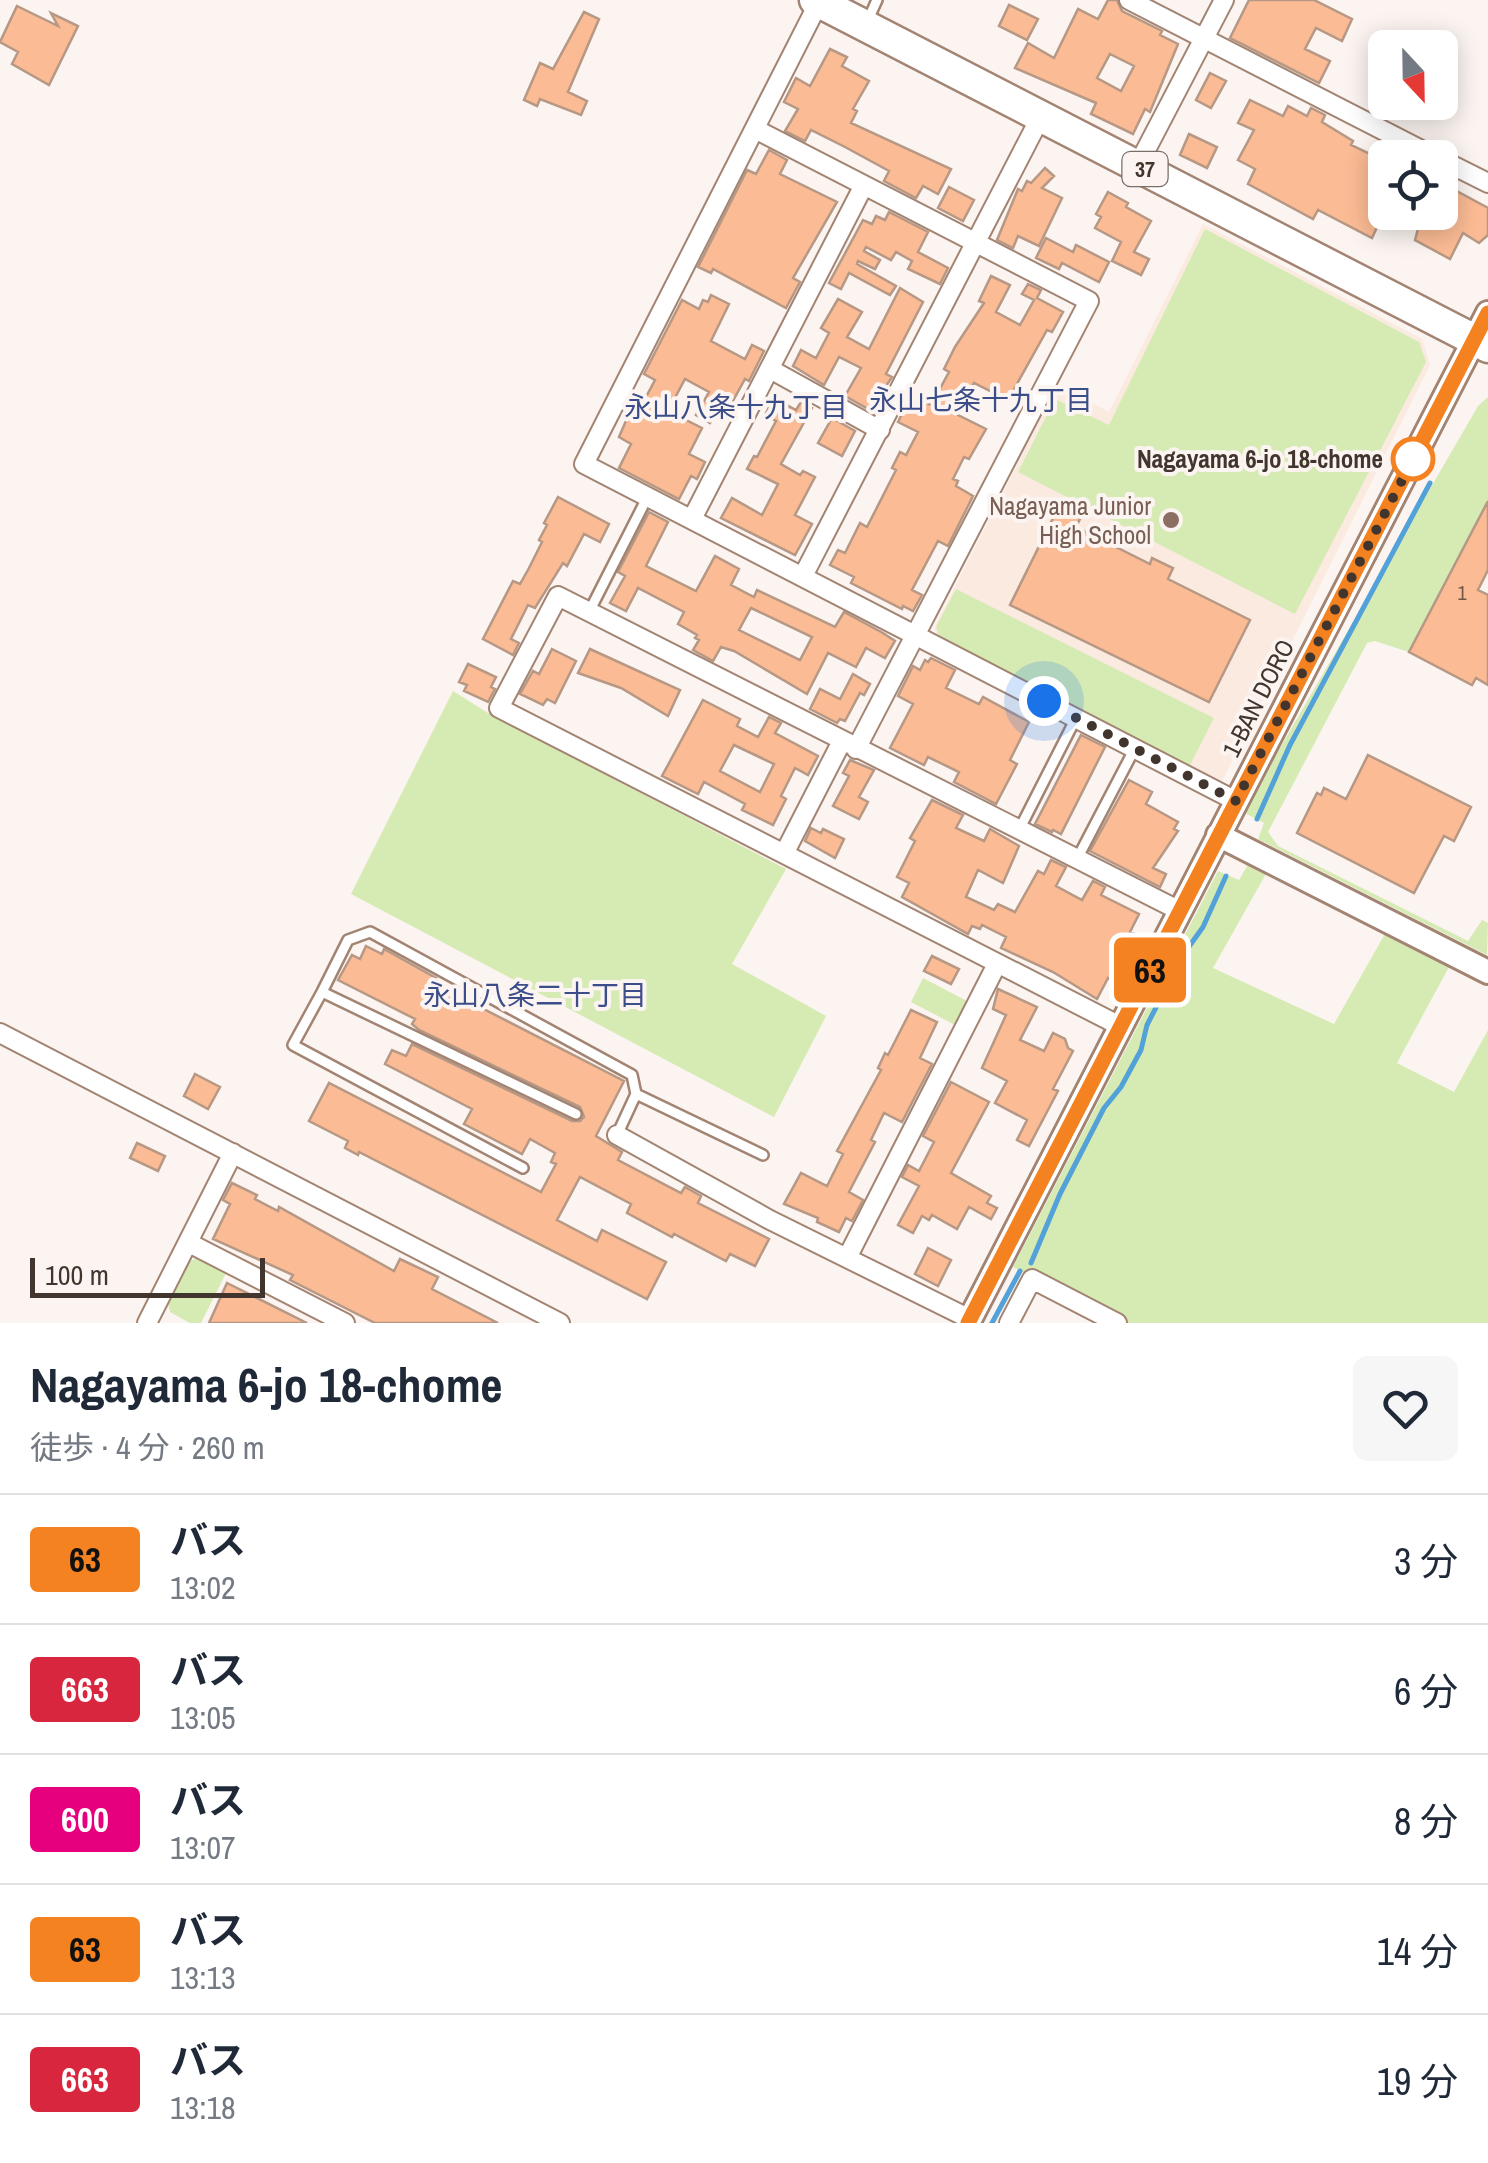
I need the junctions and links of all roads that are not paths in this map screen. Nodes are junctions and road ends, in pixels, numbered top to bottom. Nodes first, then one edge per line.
1 (1129, 0) edge
2 (1224, 0) edge
3 (817, 1) edge
4 (871, 13) edge
5 (1204, 39) junction
6 (1041, 116) junction
7 (756, 128) junction
8 (1403, 140) edge
9 (1138, 166) junction
10 (1458, 168) edge
11 (1488, 183) edge
12 (864, 185) junction
13 (976, 243) junction
14 (1483, 333) edge
15 (770, 369) junction
16 (880, 430) junction
17 (648, 496) junction
18 (692, 519) junction
19 (803, 576) junction
20 (589, 612) junction
21 (916, 635) junction
22 (1076, 718) junction
23 (849, 745) junction
24 (1135, 748) junction
25 (1236, 801) junction
26 (1019, 830) junction
27 (1218, 835) junction
28 (784, 854) junction
29 (1077, 859) junction
30 (1180, 911) junction
31 (997, 964) junction
32 (1488, 972) edge
33 (322, 992) junction
34 (1122, 1026) junction
35 (0, 1033) edge
36 (636, 1094) junction
37 (576, 1114) dead end
38 (616, 1135) joint
39 (233, 1153) junction
40 (763, 1155) dead end
41 (524, 1168) dead end
42 (189, 1243) junction
43 (848, 1256) junction
44 (154, 1321) edge
45 (969, 1321) edge
46 (345, 1323) edge
47 (560, 1323) edge
48 (1009, 1323) edge
49 (1117, 1323) edge

1 - 5 street
2 - 5 street
3 - 4 main road, 37
3 - 7 street
4 - 6 main road, 37
5 - 8 street
5 - 9 street
6 - 9 main road, 37
6 - 13 street
7 - 12 street
7 - 17 street
9 - 14 main road, 37
10 - 11 street
12 - 13 street
12 - 15 street
13 - 16 street
13 - 21 street
14 - 25 street, 1-BAN DORO
15 - 16 street
15 - 18 street
16 - 19 street
17 - 18 street
17 - 20 lane
18 - 19 street
19 - 21 street
20 - 23 street
20 - 28 street
21 - 22 street
21 - 23 street
22 - 24 street
22 - 26 lane
23 - 26 street
23 - 28 street
24 - 25 street
24 - 29 lane
25 - 27 street, 1-BAN DORO
26 - 29 street
27 - 30 street, 1-BAN DORO
27 - 32 street
28 - 31 street
29 - 30 street
30 - 34 street, 1-BAN DORO
31 - 34 street
31 - 43 street
33 - 36 lane
33 - 37 lane
33 - 41 lane
34 - 45 street, 1-BAN DORO
35 - 39 street
36 - 38 lane
36 - 40 lane
38 - 43 street
39 - 42 street
39 - 47 street
42 - 44 street
42 - 46 street
43 - 45 street
48 - 49 street

